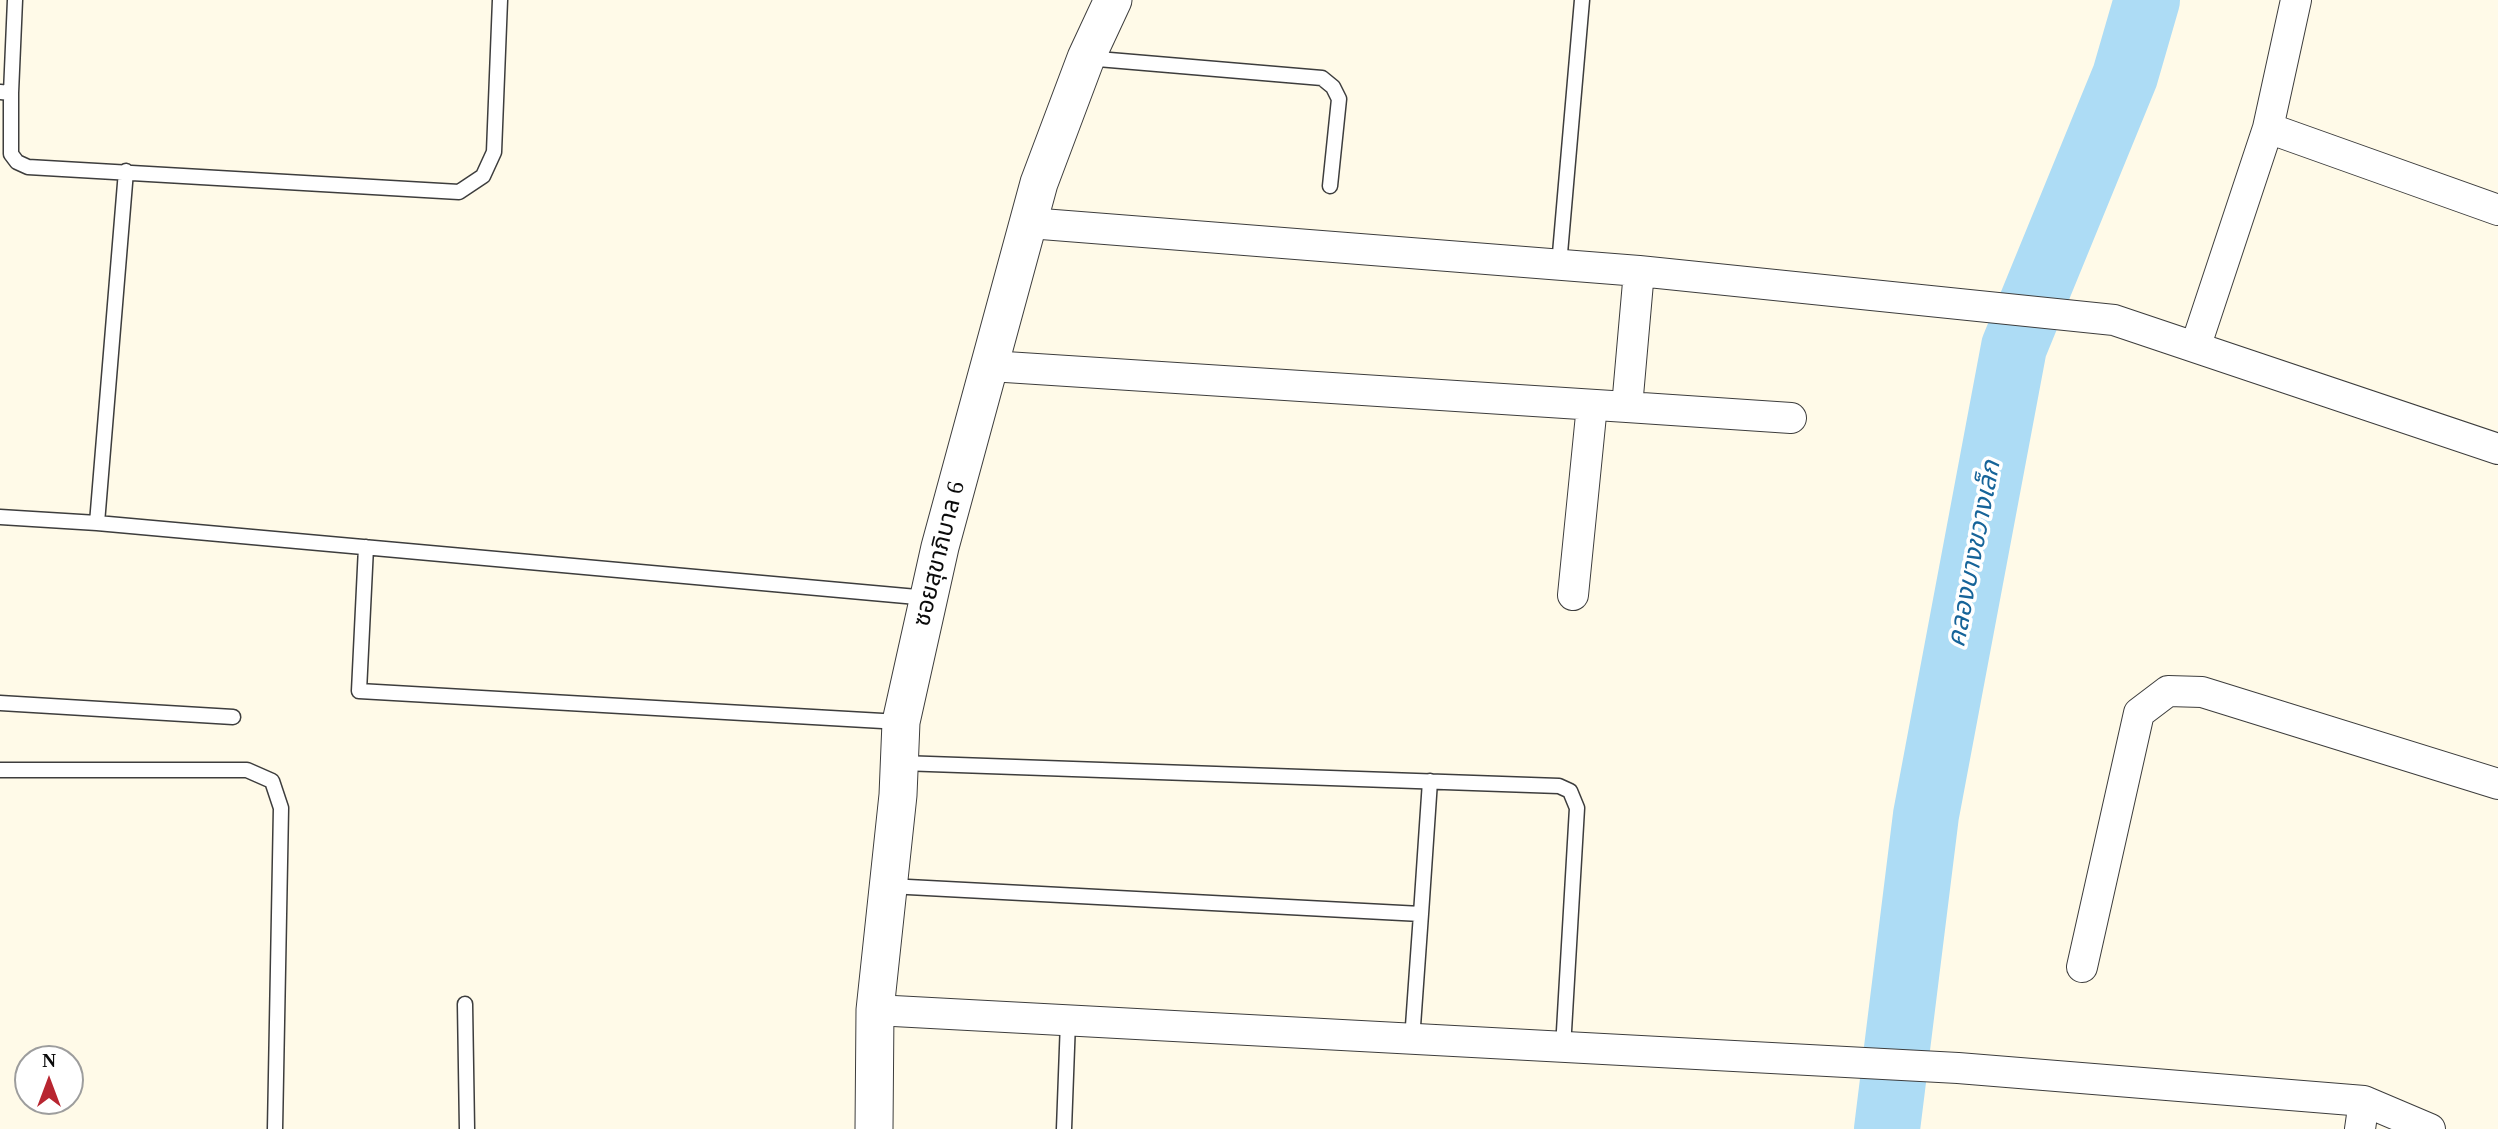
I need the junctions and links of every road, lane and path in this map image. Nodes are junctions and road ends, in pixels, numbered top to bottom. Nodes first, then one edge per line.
1 (15, 0) edge
2 (500, 0) edge
3 (1113, 0) edge
4 (1582, 0) edge
5 (2297, 0) edge
6 (1086, 58) junction
7 (6, 92) edge
8 (2267, 128) junction
9 (126, 171) junction
10 (1330, 186) dead end
11 (2498, 209) edge
12 (1029, 223) junction
13 (1559, 265) junction
14 (1639, 271) junction
15 (2196, 345) junction
16 (990, 366) junction
17 (1592, 405) junction
18 (1627, 407) junction
19 (1790, 418) dead end
20 (2498, 449) edge
21 (0, 517) edge
22 (97, 523) junction
23 (366, 547) junction
24 (1573, 596) dead end
25 (928, 598) junction
26 (0, 702) edge
27 (233, 718) dead end
28 (901, 722) junction
29 (899, 763) junction
30 (0, 770) edge
31 (1430, 781) junction
32 (2498, 784) edge
33 (888, 886) junction
34 (1421, 914) junction
35 (2082, 967) dead end
36 (465, 1004) dead end
37 (874, 1010) junction
38 (1068, 1021) junction
39 (1412, 1040) junction
40 (1563, 1048) junction
41 (2362, 1115) edge
42 (275, 1129) edge
43 (467, 1129) edge
44 (874, 1129) edge
45 (1065, 1129) edge
46 (2430, 1129) edge

1 - 7 lane
2 - 9 lane
3 - 6 street, ซอยสุขาภิบาล 6
4 - 13 lane
5 - 8 street
6 - 10 lane
6 - 12 street, ซอยสุขาภิบาล 6
7 - 9 lane
8 - 11 street
8 - 15 street
9 - 22 lane
12 - 13 street
12 - 16 street, ซอยสุขาภิบาล 6
13 - 14 street
14 - 15 street
14 - 18 street
15 - 20 street
16 - 17 street
16 - 25 street, ซอยสุขาภิบาล 6
17 - 18 street
17 - 24 street
18 - 19 street
21 - 22 lane
22 - 23 lane
23 - 25 lane
23 - 28 lane
25 - 28 street, ซอยสุขาภิบาล 6
26 - 27 lane
28 - 29 street, ซอยสุขาภิบาล 6
29 - 31 lane
29 - 33 street, ซอยสุขาภิบาล 6
30 - 42 lane
31 - 34 lane
31 - 40 lane
32 - 35 street
33 - 34 lane
33 - 37 street, ซอยสุขาภิบาล 6
34 - 39 lane
36 - 43 lane
37 - 38 street
37 - 44 street, ซอยสุขาภิบาล 6
38 - 39 street
38 - 45 lane
39 - 40 street
40 - 41 street
41 - 46 street

